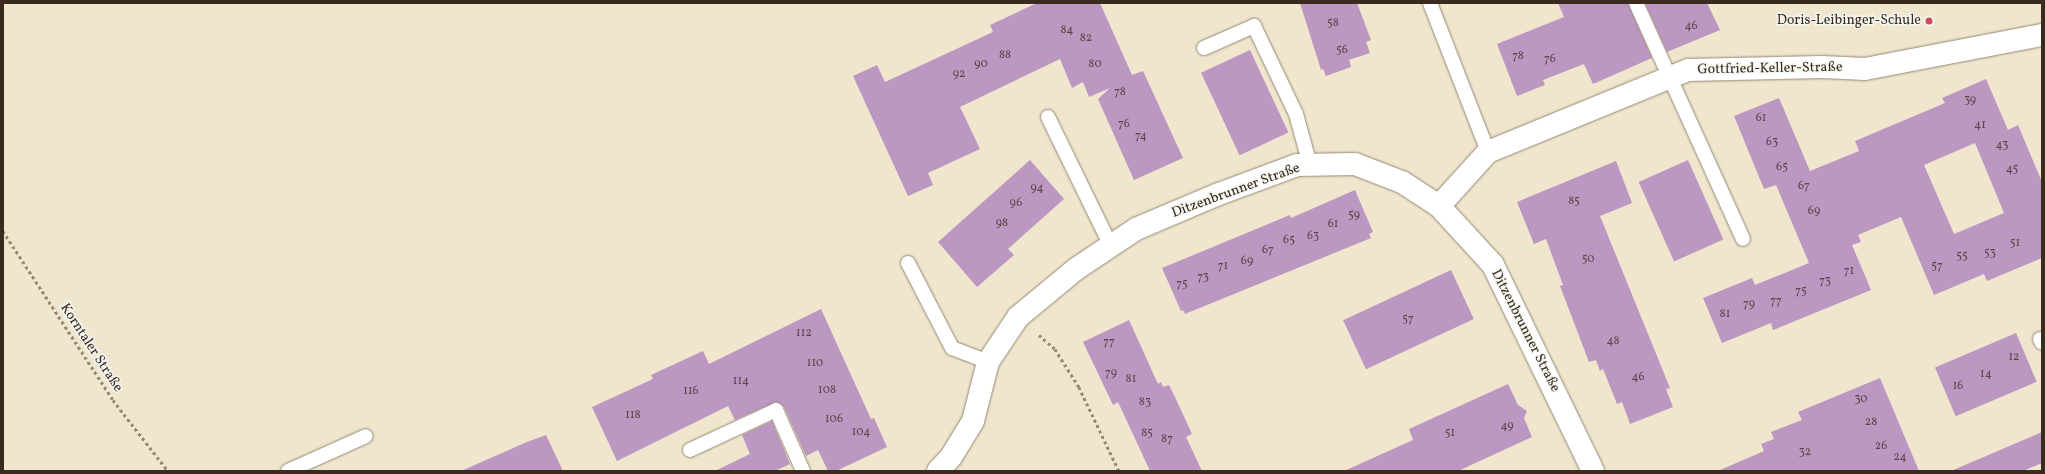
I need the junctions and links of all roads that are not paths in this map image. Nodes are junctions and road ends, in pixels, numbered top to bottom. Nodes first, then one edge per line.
1 (1430, 3) edge
2 (1636, 3) edge
3 (2042, 35) edge
4 (1204, 48) dead end
5 (1668, 78) junction
6 (1048, 117) dead end
7 (1488, 152) junction
8 (1310, 165) junction
9 (1439, 206) junction
10 (1742, 239) dead end
11 (1111, 246) junction
12 (908, 263) dead end
13 (988, 362) junction
14 (366, 436) dead end
15 (690, 450) dead end
16 (288, 471) edge
17 (803, 471) edge
18 (938, 471) edge
19 (1593, 471) edge

1 - 7 lane
2 - 5 lane
3 - 5 street, Gottfried-Keller-Straße
4 - 8 lane
5 - 7 street, Gottfried-Keller-Straße
5 - 10 lane
6 - 11 lane
7 - 9 street, Gottfried-Keller-Straße
8 - 9 street, Ditzenbrunner Straße
8 - 11 street, Ditzenbrunner Straße
9 - 19 street, Ditzenbrunner Straße
11 - 13 street, Ditzenbrunner Straße
12 - 13 lane
13 - 18 street, Ditzenbrunner Straße
14 - 16 lane
15 - 17 lane

